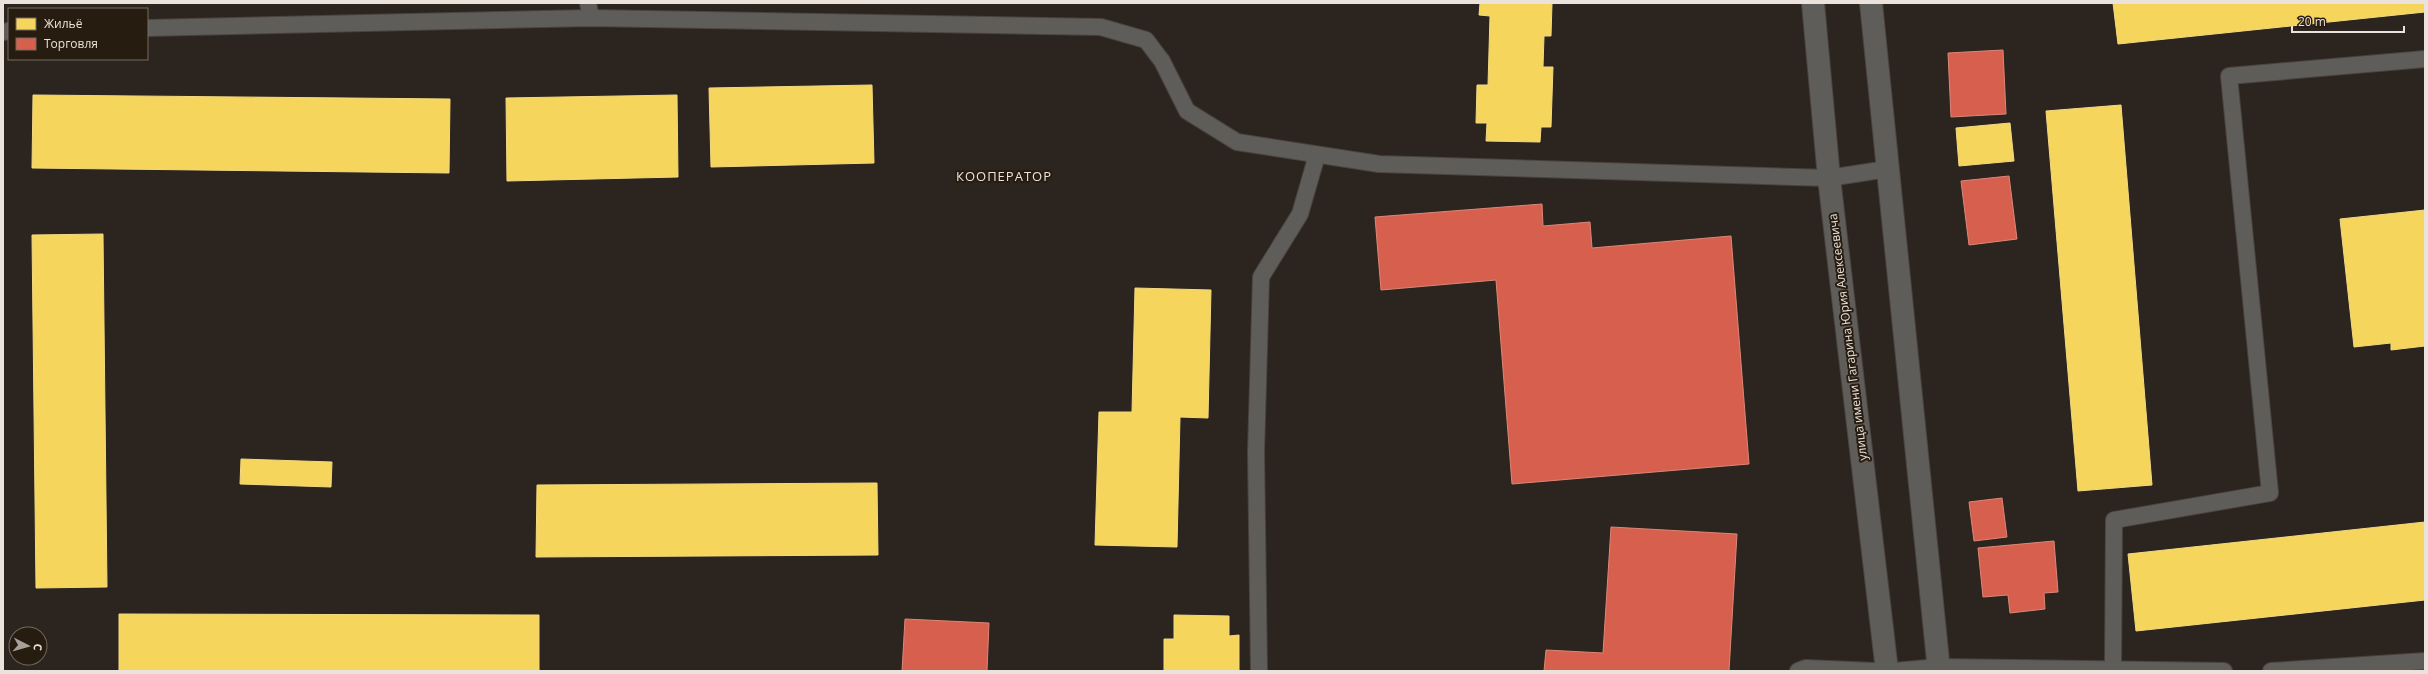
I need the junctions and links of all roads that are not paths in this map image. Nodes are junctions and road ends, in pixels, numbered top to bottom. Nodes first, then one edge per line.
1 (1814, 3) edge
2 (1871, 3) edge
3 (590, 11) edge
4 (148, 28) edge
5 (2425, 59) edge
6 (1318, 155) junction
7 (1887, 169) junction
8 (1829, 178) junction
9 (2425, 661) edge
10 (1939, 669) edge
11 (2113, 670) junction
12 (1259, 671) edge
13 (1798, 671) edge
14 (1874, 671) edge
15 (1887, 671) edge
16 (1894, 671) edge
17 (2224, 671) edge
18 (2271, 671) edge

1 - 8 street, улица имени Гагарина Юрия Алексеевича
2 - 7 street
3 - 4 lane
3 - 6 lane
5 - 11 lane
6 - 8 lane
6 - 12 lane
7 - 8 lane
7 - 10 street
8 - 15 street, улица имени Гагарина Юрия Алексеевича
9 - 18 lane
10 - 11 lane
10 - 16 lane
11 - 17 lane
13 - 14 lane

